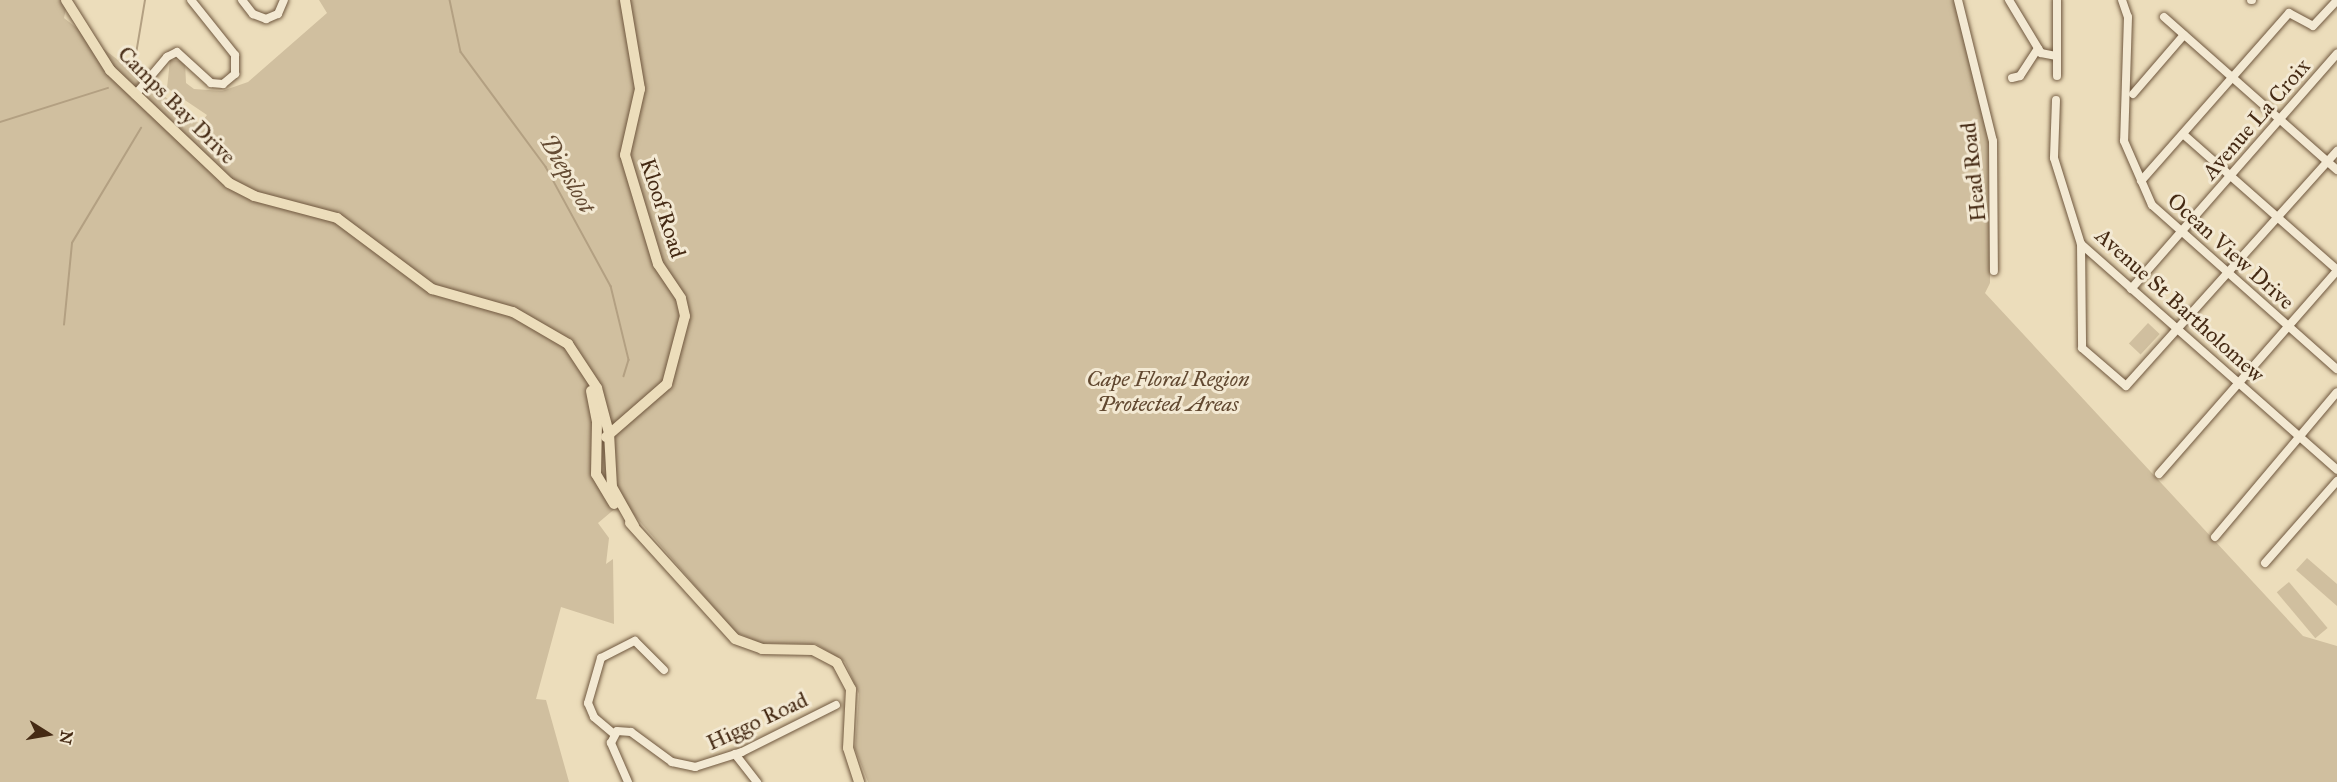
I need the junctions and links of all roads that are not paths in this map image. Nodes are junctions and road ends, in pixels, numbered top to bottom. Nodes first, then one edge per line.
1 (66, 0) edge
2 (191, 0) edge
3 (242, 0) edge
4 (284, 0) edge
5 (625, 0) edge
6 (1959, 0) edge
7 (2009, 0) edge
8 (2057, 0) edge
9 (2122, 0) edge
10 (2129, 0) edge
11 (2337, 0) edge
12 (2127, 13) junction
13 (2164, 17) dead end
14 (2184, 35) junction
15 (2038, 48) junction
16 (2337, 54) edge
17 (2057, 56) junction
18 (2057, 76) dead end
19 (2232, 77) junction
20 (2012, 78) dead end
21 (2133, 94) dead end
22 (135, 95) junction
23 (2056, 100) dead end
24 (2280, 120) junction
25 (2183, 134) junction
26 (2337, 143) edge
27 (2337, 151) edge
28 (2326, 160) junction
29 (2337, 170) edge
30 (2231, 176) junction
31 (2141, 181) junction
32 (2276, 216) junction
33 (2181, 232) junction
34 (2081, 244) junction
35 (2095, 256) junction
36 (2080, 264) junction
37 (1994, 271) dead end
38 (2337, 271) edge
39 (2227, 272) junction
40 (2132, 289) junction
41 (542, 327) junction
42 (2288, 327) junction
43 (2176, 329) junction
44 (2337, 369) edge
45 (2239, 383) junction
46 (2337, 392) edge
47 (2337, 401) edge
48 (2324, 411) junction
49 (609, 433) junction
50 (2300, 440) junction
51 (597, 451) junction
52 (610, 454) junction
53 (610, 467) junction
54 (2337, 470) edge
55 (596, 474) junction
56 (2159, 474) dead end
57 (2337, 481) edge
58 (634, 526) junction
59 (2215, 537) dead end
60 (2265, 564) dead end
61 (664, 670) dead end
62 (836, 705) dead end
63 (614, 734) junction
64 (735, 754) junction
65 (628, 782) edge
66 (757, 782) edge
67 (859, 782) edge

1 - 22 main road, Camps Bay Drive
2 - 22 street
3 - 4 street
5 - 49 main road, Kloof Road
6 - 37 street, Head Road
7 - 15 street
8 - 17 street
9 - 12 street, Ocean View Drive
10 - 12 street
11 - 19 street
12 - 31 street, Ocean View Drive
13 - 14 street
14 - 19 street
14 - 21 street
15 - 17 street
15 - 20 street
16 - 24 street, Avenue La Croix
17 - 18 street
19 - 24 street
19 - 25 street
22 - 41 main road, Camps Bay Drive
23 - 34 street, Avenue St Bartholomew
24 - 28 street
24 - 30 street, Avenue La Croix
25 - 30 street
25 - 31 street
26 - 28 street
27 - 28 street
28 - 29 street
28 - 32 street
30 - 32 street
30 - 33 street, Avenue La Croix
31 - 33 street, Ocean View Drive
32 - 38 street
32 - 39 street
33 - 39 street, Ocean View Drive
33 - 40 street, Avenue La Croix
34 - 35 street, Avenue St Bartholomew
34 - 36 street
35 - 36 street
35 - 40 street, Avenue St Bartholomew
36 - 43 street
38 - 42 street
39 - 42 street, Ocean View Drive
39 - 43 street
40 - 43 street, Avenue St Bartholomew
41 - 49 main road, Camps Bay Drive
41 - 51 main road, Camps Bay Drive
42 - 44 street, Ocean View Drive
42 - 45 street
43 - 45 street, Avenue St Bartholomew
45 - 50 street, Avenue St Bartholomew
45 - 56 street
46 - 48 street
47 - 48 street
48 - 50 street
49 - 51 main road, Kloof Road
49 - 52 main road, Camps Bay Drive
50 - 54 street, Avenue St Bartholomew
50 - 59 street
51 - 52 main road
51 - 55 main road, Camps Bay Drive
52 - 53 main road, Camps Bay Drive
53 - 55 main road
53 - 58 main road, Camps Bay Drive
55 - 58 main road
57 - 60 street
58 - 67 main road
61 - 63 street
62 - 64 street, Higgo Road
63 - 64 street, Higgo Road
63 - 65 street
64 - 66 street

